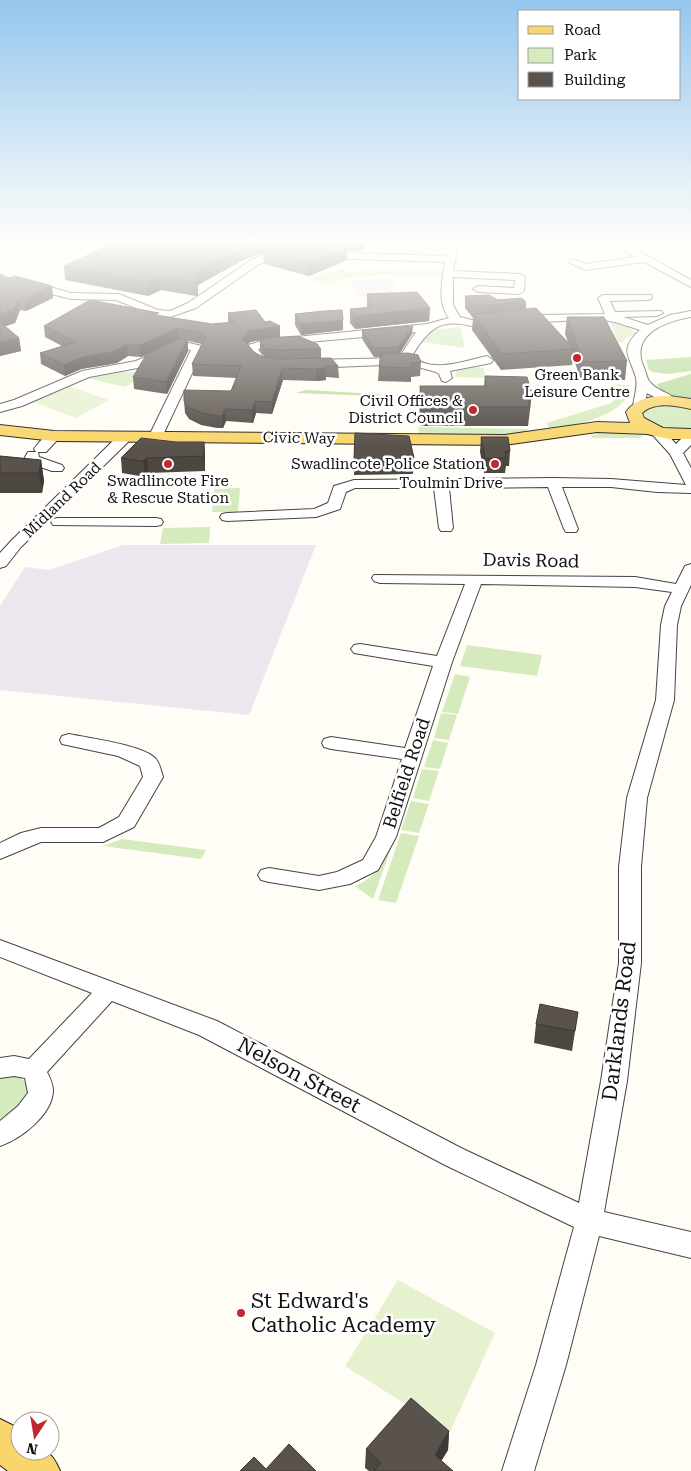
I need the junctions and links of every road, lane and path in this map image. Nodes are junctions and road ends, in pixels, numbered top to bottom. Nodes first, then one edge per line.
1 (153, 310) edge
2 (183, 310) edge
3 (449, 310) edge
4 (607, 310) edge
5 (657, 313) dead end
6 (691, 314) edge
7 (609, 316) junction
8 (456, 320) junction
9 (428, 327) junction
10 (648, 329) junction
11 (198, 348) joint
12 (409, 360) junction
13 (487, 360) dead end
14 (274, 364) edge
15 (297, 365) edge
16 (642, 381) junction
17 (173, 401) joint
18 (671, 401) junction
19 (691, 404) edge
20 (0, 408) edge
21 (636, 409) junction
22 (597, 427) junction
23 (0, 430) edge
24 (654, 431) junction
25 (54, 436) junction
26 (125, 436) junction
27 (156, 436) junction
28 (691, 436) edge
29 (676, 452) junction
30 (57, 468) dead end
31 (553, 482) junction
32 (691, 482) edge
33 (441, 483) junction
34 (691, 489) edge
35 (227, 517) dead end
36 (58, 522) dead end
37 (156, 522) dead end
38 (446, 528) dead end
39 (571, 529) dead end
40 (0, 542) edge
41 (16, 544) junction
42 (0, 563) edge
43 (691, 568) edge
44 (380, 578) dead end
45 (472, 580) junction
46 (680, 589) junction
47 (360, 649) dead end
48 (443, 662) junction
49 (69, 740) dead end
50 (331, 743) dead end
51 (412, 755) junction
52 (0, 852) edge
53 (269, 875) dead end
54 (0, 948) edge
55 (109, 989) junction
56 (0, 1068) edge
57 (34, 1070) junction
58 (0, 1135) edge
59 (589, 1221) junction
60 (691, 1245) edge
61 (0, 1439) edge
62 (40, 1471) edge
63 (518, 1471) edge

1 - 2 street
3 - 8 street
4 - 7 street
5 - 7 street
6 - 10 street
7 - 8 street
7 - 10 street
8 - 9 street
9 - 12 street
9 - 14 street
10 - 16 street
11 - 17 street
11 - 20 street
12 - 13 street
12 - 15 street
16 - 18 street
16 - 21 street
17 - 27 street
18 - 19 main road, Civic Way
18 - 21 main road, Civic Way
21 - 22 main road, Civic Way
21 - 24 main road
22 - 24 main road, Civic Way
22 - 27 main road, Civic Way
23 - 25 main road, Civic Way
24 - 28 main road, Civic Way
24 - 29 street
25 - 26 main road, Civic Way
25 - 30 street
26 - 27 main road, Civic Way
26 - 41 street, Midland Road
28 - 29 street
29 - 32 street
31 - 33 street, Toulmin Drive
31 - 34 street, Toulmin Drive
31 - 39 street
33 - 35 street, Toulmin Drive
33 - 38 street
36 - 37 street
40 - 41 street
41 - 42 street, Midland Road
43 - 46 street, Darklands Road
44 - 45 street, Davis Road
45 - 46 street, Davis Road
45 - 48 street, Belfield Road
46 - 59 street, Darklands Road
47 - 48 street
48 - 51 street, Belfield Road
49 - 52 street
50 - 51 street
51 - 53 street, Belfield Road
54 - 55 street, Nelson Street
55 - 57 street
55 - 59 street, Nelson Street
56 - 57 street
57 - 58 street
59 - 60 street, Nelson Street
59 - 63 street, Darklands Road
61 - 62 main road

